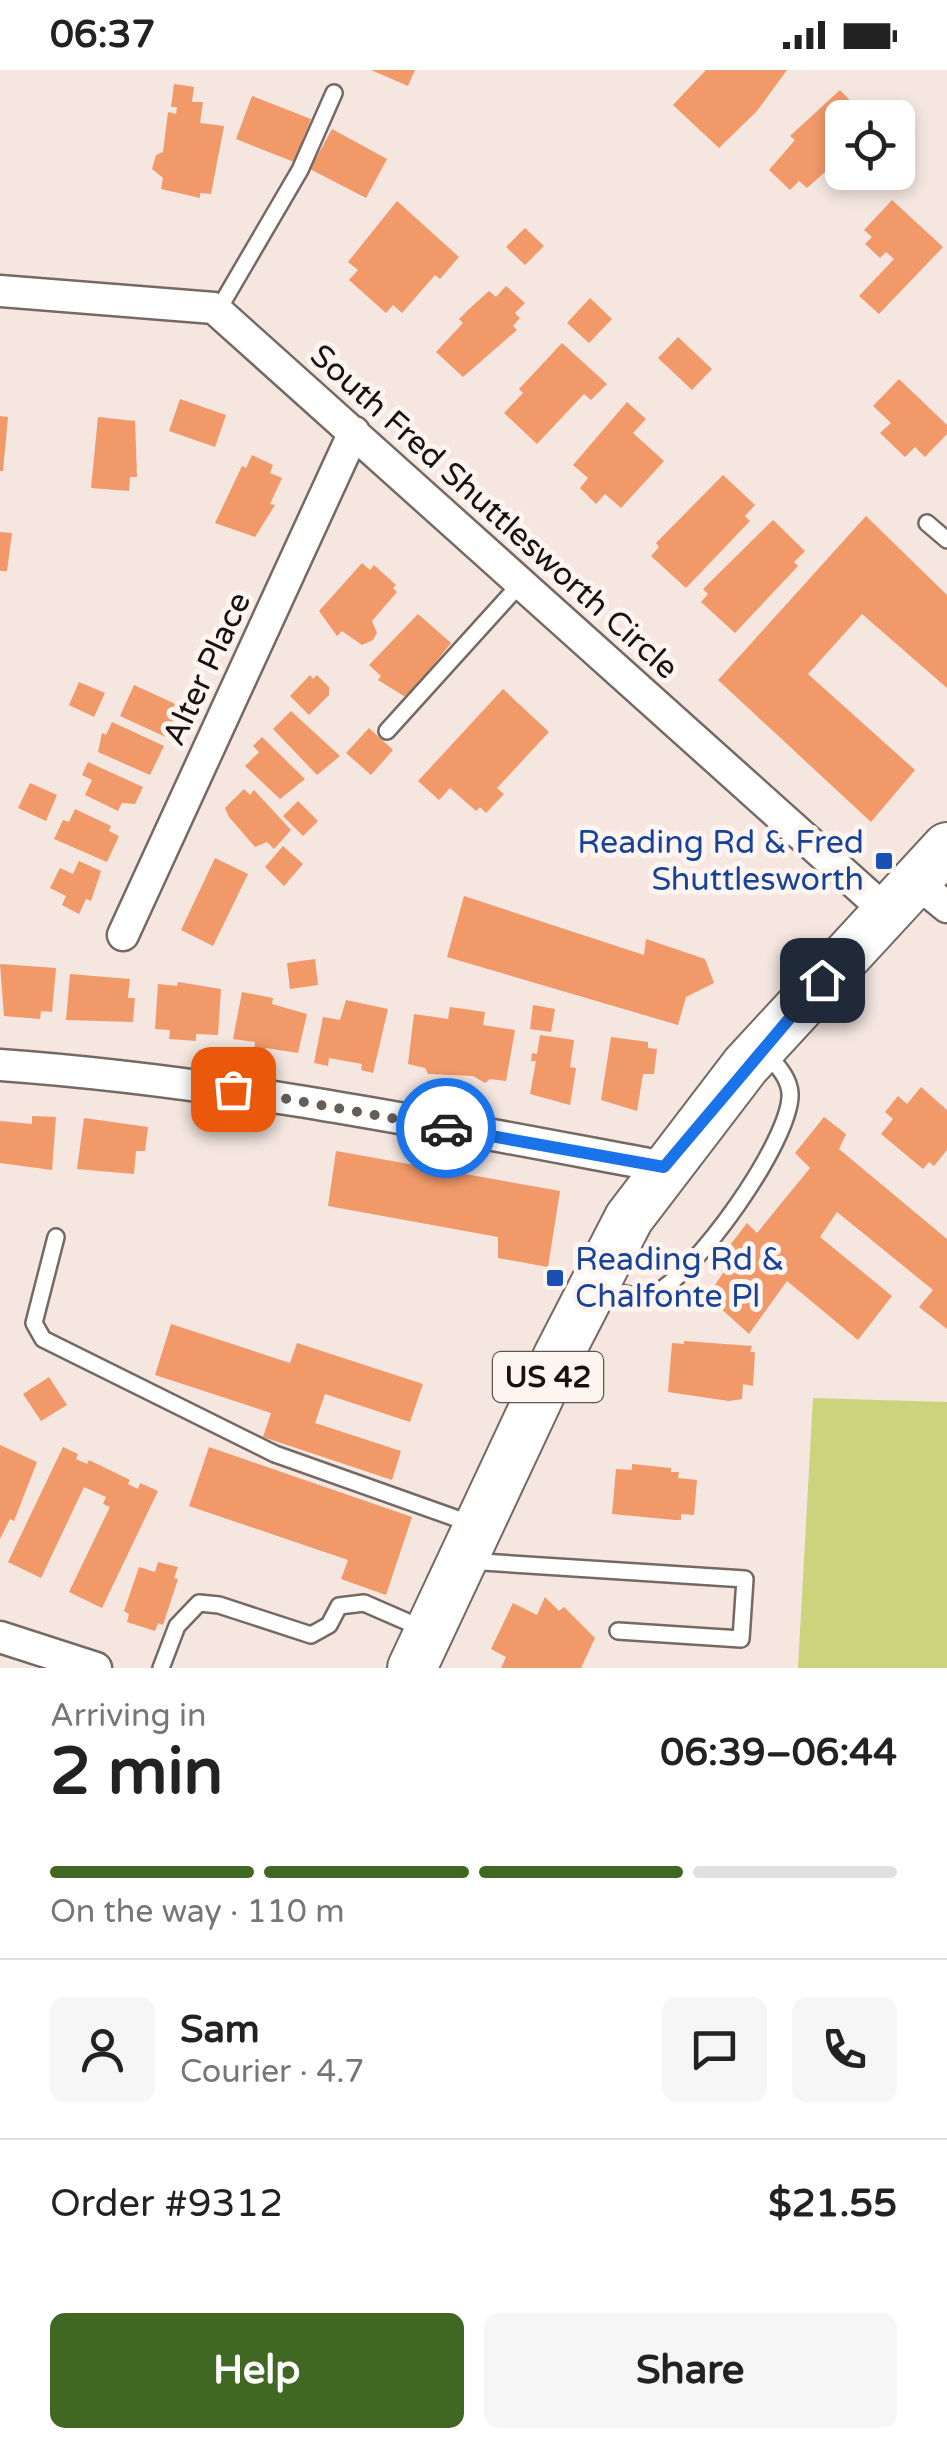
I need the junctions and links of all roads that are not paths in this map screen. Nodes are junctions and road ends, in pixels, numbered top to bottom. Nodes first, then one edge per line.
1 (334, 93) dead end
2 (0, 290) edge
3 (218, 312) junction
4 (354, 432) junction
5 (928, 523) dead end
6 (947, 540) edge
7 (522, 583) junction
8 (386, 731) dead end
9 (947, 846) edge
10 (916, 900) edge
11 (123, 935) dead end
12 (762, 1047) junction
13 (0, 1065) edge
14 (664, 1167) junction
15 (56, 1237) dead end
16 (594, 1286) junction
17 (471, 1543) junction
18 (618, 1631) dead end
19 (0, 1637) edge
20 (421, 1650) edge
21 (56, 1662) edge
22 (96, 1668) edge
23 (161, 1668) edge

1 - 3 lane
2 - 3 street
3 - 4 street, South Fred Shuttlesworth Circle
4 - 7 street, South Fred Shuttlesworth Circle
4 - 11 street, Alter Place
5 - 6 lane
7 - 8 lane
7 - 10 street, South Fred Shuttlesworth Circle
9 - 10 main road, US 42
10 - 12 main road, US 42
12 - 14 main road, US 42
12 - 16 lane
13 - 14 street
14 - 16 main road, US 42
15 - 17 lane
16 - 17 main road, US 42
17 - 18 lane
17 - 20 main road, US 42
19 - 21 street
20 - 23 lane
21 - 22 street

